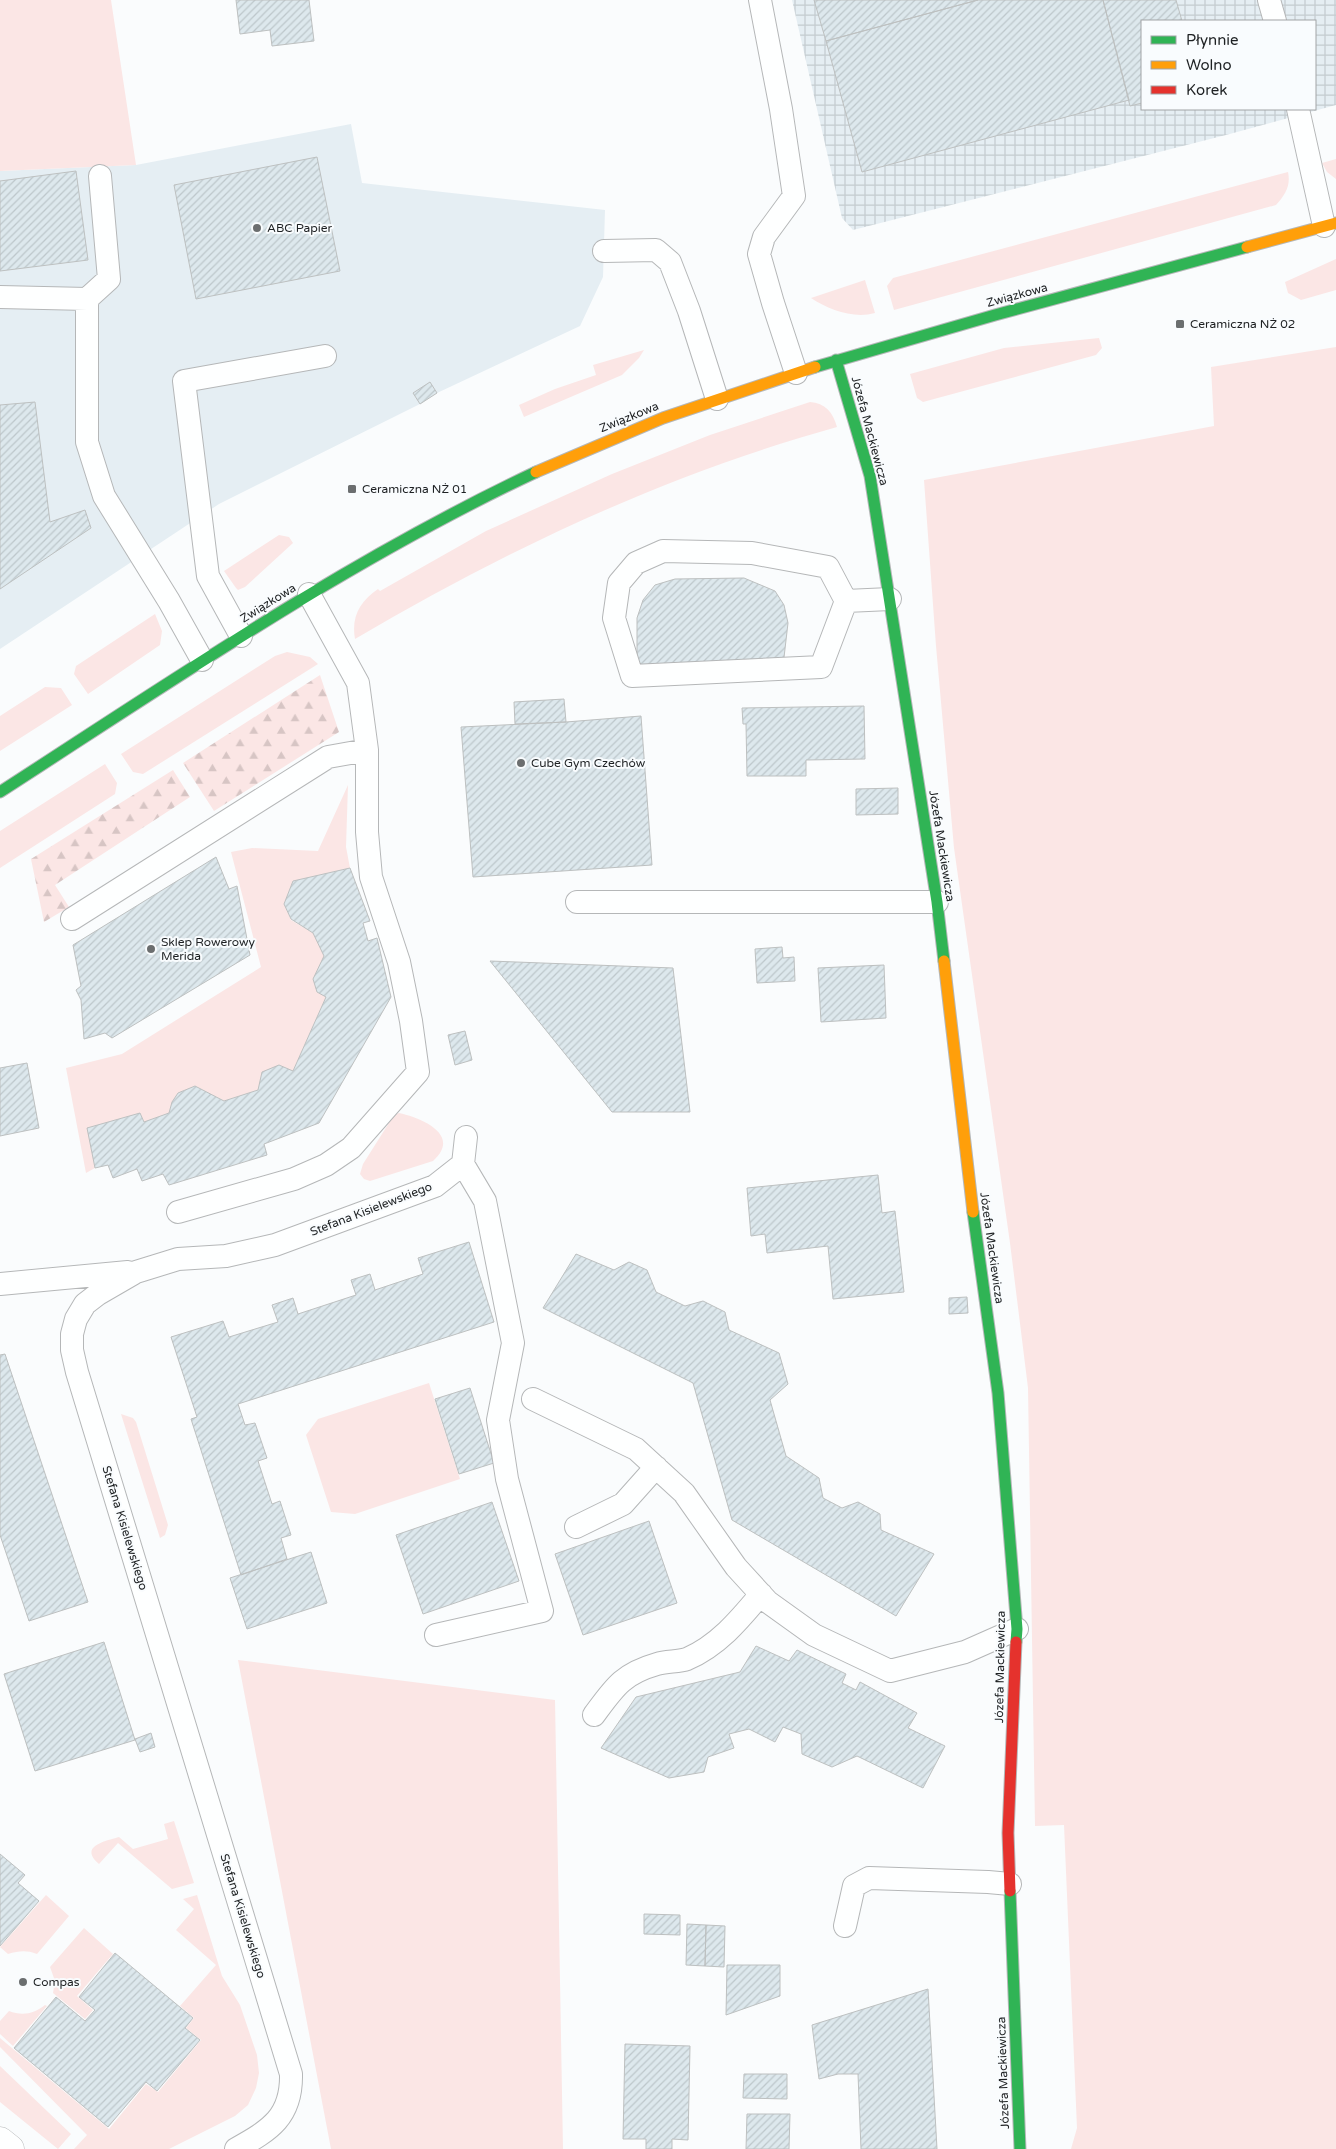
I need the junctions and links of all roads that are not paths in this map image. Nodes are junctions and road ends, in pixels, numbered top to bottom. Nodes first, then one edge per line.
1 (760, 0) edge
2 (1269, 0) edge
3 (1275, 20) edge
4 (1298, 110) edge
5 (100, 176) dead end
6 (1330, 224) edge
7 (604, 251) dead end
8 (0, 297) edge
9 (87, 299) junction
10 (325, 356) dead end
11 (836, 360) junction
12 (796, 373) junction
13 (716, 399) junction
14 (309, 594) junction
15 (890, 599) junction
16 (846, 601) junction
17 (241, 636) junction
18 (202, 660) junction
19 (367, 750) junction
20 (0, 792) edge
21 (577, 902) dead end
22 (937, 902) junction
23 (72, 919) dead end
24 (466, 1137) dead end
25 (463, 1164) junction
26 (178, 1212) dead end
27 (136, 1272) junction
28 (0, 1284) edge
29 (533, 1399) dead end
30 (656, 1467) junction
31 (576, 1527) dead end
32 (761, 1594) junction
33 (1017, 1629) junction
34 (436, 1635) dead end
35 (594, 1715) dead end
36 (1010, 1884) junction
37 (845, 1926) dead end
38 (0, 2141) edge
39 (10, 2149) edge
40 (236, 2149) edge
41 (1020, 2149) edge

1 - 12 lane
2 - 3 lane
4 - 6 lane
5 - 9 lane
6 - 11 street, Związkowa
7 - 13 lane
8 - 9 lane
9 - 18 lane
10 - 17 lane
11 - 12 street, Związkowa
11 - 15 street, Józefa Mackiewicza
12 - 13 street, Związkowa
13 - 14 street, Związkowa
14 - 17 street, Związkowa
14 - 19 lane
15 - 16 lane
15 - 22 street, Józefa Mackiewicza
16 - 16 lane
17 - 18 street, Związkowa
18 - 20 street, Związkowa
19 - 23 lane
19 - 26 lane
21 - 22 lane
22 - 33 street, Józefa Mackiewicza
24 - 25 lane
25 - 27 lane, Stefana Kisielewskiego
25 - 34 lane
27 - 28 lane
27 - 40 lane, Stefana Kisielewskiego
29 - 30 lane
30 - 31 lane
30 - 32 lane
32 - 33 lane
32 - 35 lane
33 - 36 street, Józefa Mackiewicza
36 - 37 lane
36 - 41 street, Józefa Mackiewicza
38 - 39 street

